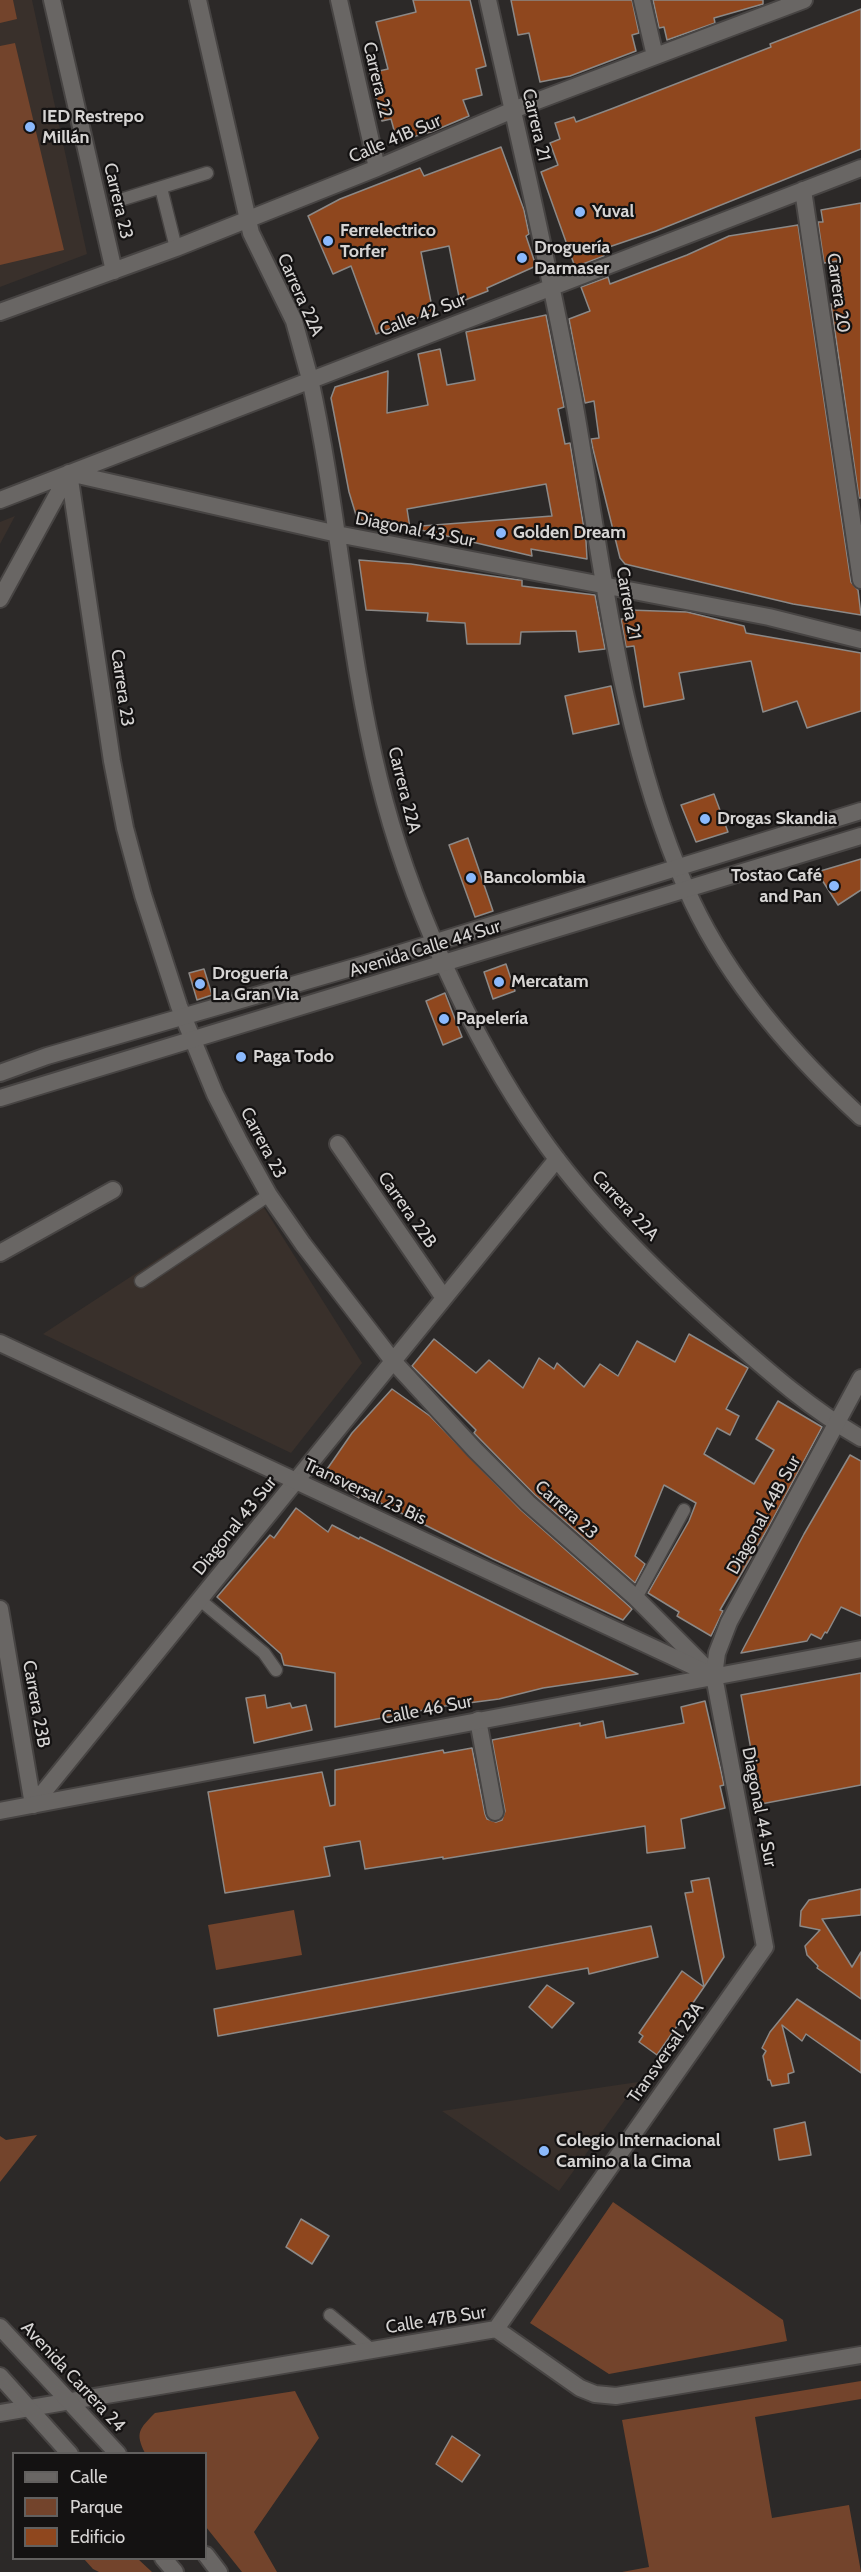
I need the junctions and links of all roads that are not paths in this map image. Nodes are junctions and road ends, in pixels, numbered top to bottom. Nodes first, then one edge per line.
1 (52, 0) edge
2 (198, 0) edge
3 (339, 0) edge
4 (488, 0) edge
5 (642, 0) edge
6 (794, 2) edge
7 (655, 57) junction
8 (513, 110) junction
9 (376, 168) junction
10 (861, 168) edge
11 (207, 173) dead end
12 (161, 188) junction
13 (803, 190) junction
14 (117, 201) dead end
15 (247, 220) junction
16 (176, 248) junction
17 (114, 271) junction
18 (553, 286) junction
19 (0, 312) edge
20 (310, 380) junction
21 (69, 473) junction
22 (0, 500) edge
23 (338, 534) junction
24 (861, 580) edge
25 (605, 586) junction
26 (0, 599) edge
27 (861, 640) edge
28 (861, 811) edge
29 (861, 836) edge
30 (678, 867) junction
31 (687, 889) junction
32 (436, 942) junction
33 (445, 963) junction
34 (183, 1017) junction
35 (192, 1040) junction
36 (0, 1073) edge
37 (0, 1098) edge
38 (861, 1117) edge
39 (338, 1144) dead end
40 (557, 1160) junction
41 (113, 1190) dead end
42 (269, 1195) junction
43 (0, 1252) edge
44 (141, 1281) dead end
45 (444, 1299) junction
46 (0, 1343) edge
47 (393, 1361) junction
48 (861, 1378) edge
49 (836, 1424) junction
50 (861, 1438) edge
51 (296, 1481) junction
52 (684, 1510) dead end
53 (636, 1598) junction
54 (200, 1600) junction
55 (0, 1609) edge
56 (861, 1649) edge
57 (276, 1670) dead end
58 (714, 1676) junction
59 (478, 1720) junction
60 (33, 1805) junction
61 (0, 1811) edge
62 (495, 1812) dead end
63 (765, 1947) joint
64 (330, 2315) dead end
65 (0, 2327) edge
66 (496, 2329) junction
67 (372, 2350) junction
68 (861, 2355) edge
69 (0, 2376) edge
70 (69, 2401) junction
71 (29, 2408) junction
72 (0, 2413) edge
73 (68, 2452) edge
74 (115, 2452) edge
75 (207, 2555) edge
76 (164, 2560) edge
77 (175, 2572) edge
78 (219, 2572) edge

1 - 17 street, Carrera 23
2 - 15 street, Carrera 22A
3 - 9 street, Carrera 22
4 - 8 street, Carrera 21
5 - 7 street
6 - 7 street, Calle 41B Sur
7 - 8 street, Calle 41B Sur
8 - 9 street, Calle 41B Sur
8 - 18 street, Carrera 21
9 - 15 street, Calle 41B Sur
10 - 13 street, Calle 42 Sur
11 - 12 lane
12 - 14 lane
12 - 16 lane
13 - 18 street, Calle 42 Sur
13 - 24 street, Carrera 20
15 - 16 street, Calle 41B Sur
15 - 20 street, Carrera 22A
16 - 17 street, Calle 41B Sur
17 - 19 street, Calle 41B Sur
18 - 20 street, Calle 42 Sur
18 - 25 street, Carrera 21
20 - 21 street, Calle 42 Sur
20 - 23 street, Carrera 22A
21 - 22 street, Calle 42 Sur
21 - 23 street, Diagonal 43 Sur
21 - 26 street
21 - 34 street, Carrera 23
23 - 25 street, Diagonal 43 Sur
23 - 32 street, Carrera 22A
25 - 27 street, Diagonal 43 Sur
25 - 30 street, Carrera 21
28 - 30 street, Avenida Calle 44 Sur
29 - 31 street, Avenida Calle 44 Sur
30 - 31 street, Carrera 21
30 - 32 street, Avenida Calle 44 Sur
31 - 33 street, Avenida Calle 44 Sur
31 - 38 street, Carrera 21
32 - 33 street, Carrera 22A
32 - 34 street, Avenida Calle 44 Sur
33 - 35 street, Avenida Calle 44 Sur
33 - 40 street, Carrera 22A
34 - 35 street, Carrera 23
34 - 36 street, Avenida Calle 44 Sur
35 - 37 street, Avenida Calle 44 Sur
35 - 42 street, Carrera 23
39 - 45 street, Carrera 22B
40 - 45 street, Diagonal 43 Sur
40 - 49 street, Carrera 22A
41 - 43 street
42 - 44 lane
42 - 47 street, Carrera 23
45 - 47 street, Diagonal 43 Sur
46 - 51 street, Transversal 23 Bis
47 - 51 street, Diagonal 43 Sur
47 - 53 street, Carrera 23
48 - 49 street, Diagonal 44B Sur
49 - 50 street, Carrera 22A
49 - 58 street, Diagonal 44B Sur
51 - 54 street, Diagonal 43 Sur
51 - 58 street, Transversal 23 Bis
52 - 53 lane
53 - 58 street, Carrera 23
54 - 57 lane
54 - 60 street, Diagonal 43 Sur
55 - 60 street, Carrera 23B
56 - 58 street, Calle 46 Sur
58 - 59 street, Calle 46 Sur
58 - 63 street, Diagonal 44 Sur
59 - 60 street, Calle 46 Sur
59 - 62 street
60 - 61 street, Calle 46 Sur
63 - 66 street, Transversal 23A
64 - 67 lane
65 - 70 street, Avenida Carrera 24
66 - 67 street, Calle 47B Sur
66 - 68 street, Calle 47B Sur
67 - 70 street, Calle 47B Sur
69 - 71 street
70 - 71 street, Calle 47B Sur
70 - 74 street, Avenida Carrera 24
71 - 72 street, Calle 47B Sur
71 - 73 street
75 - 78 street
76 - 77 street

